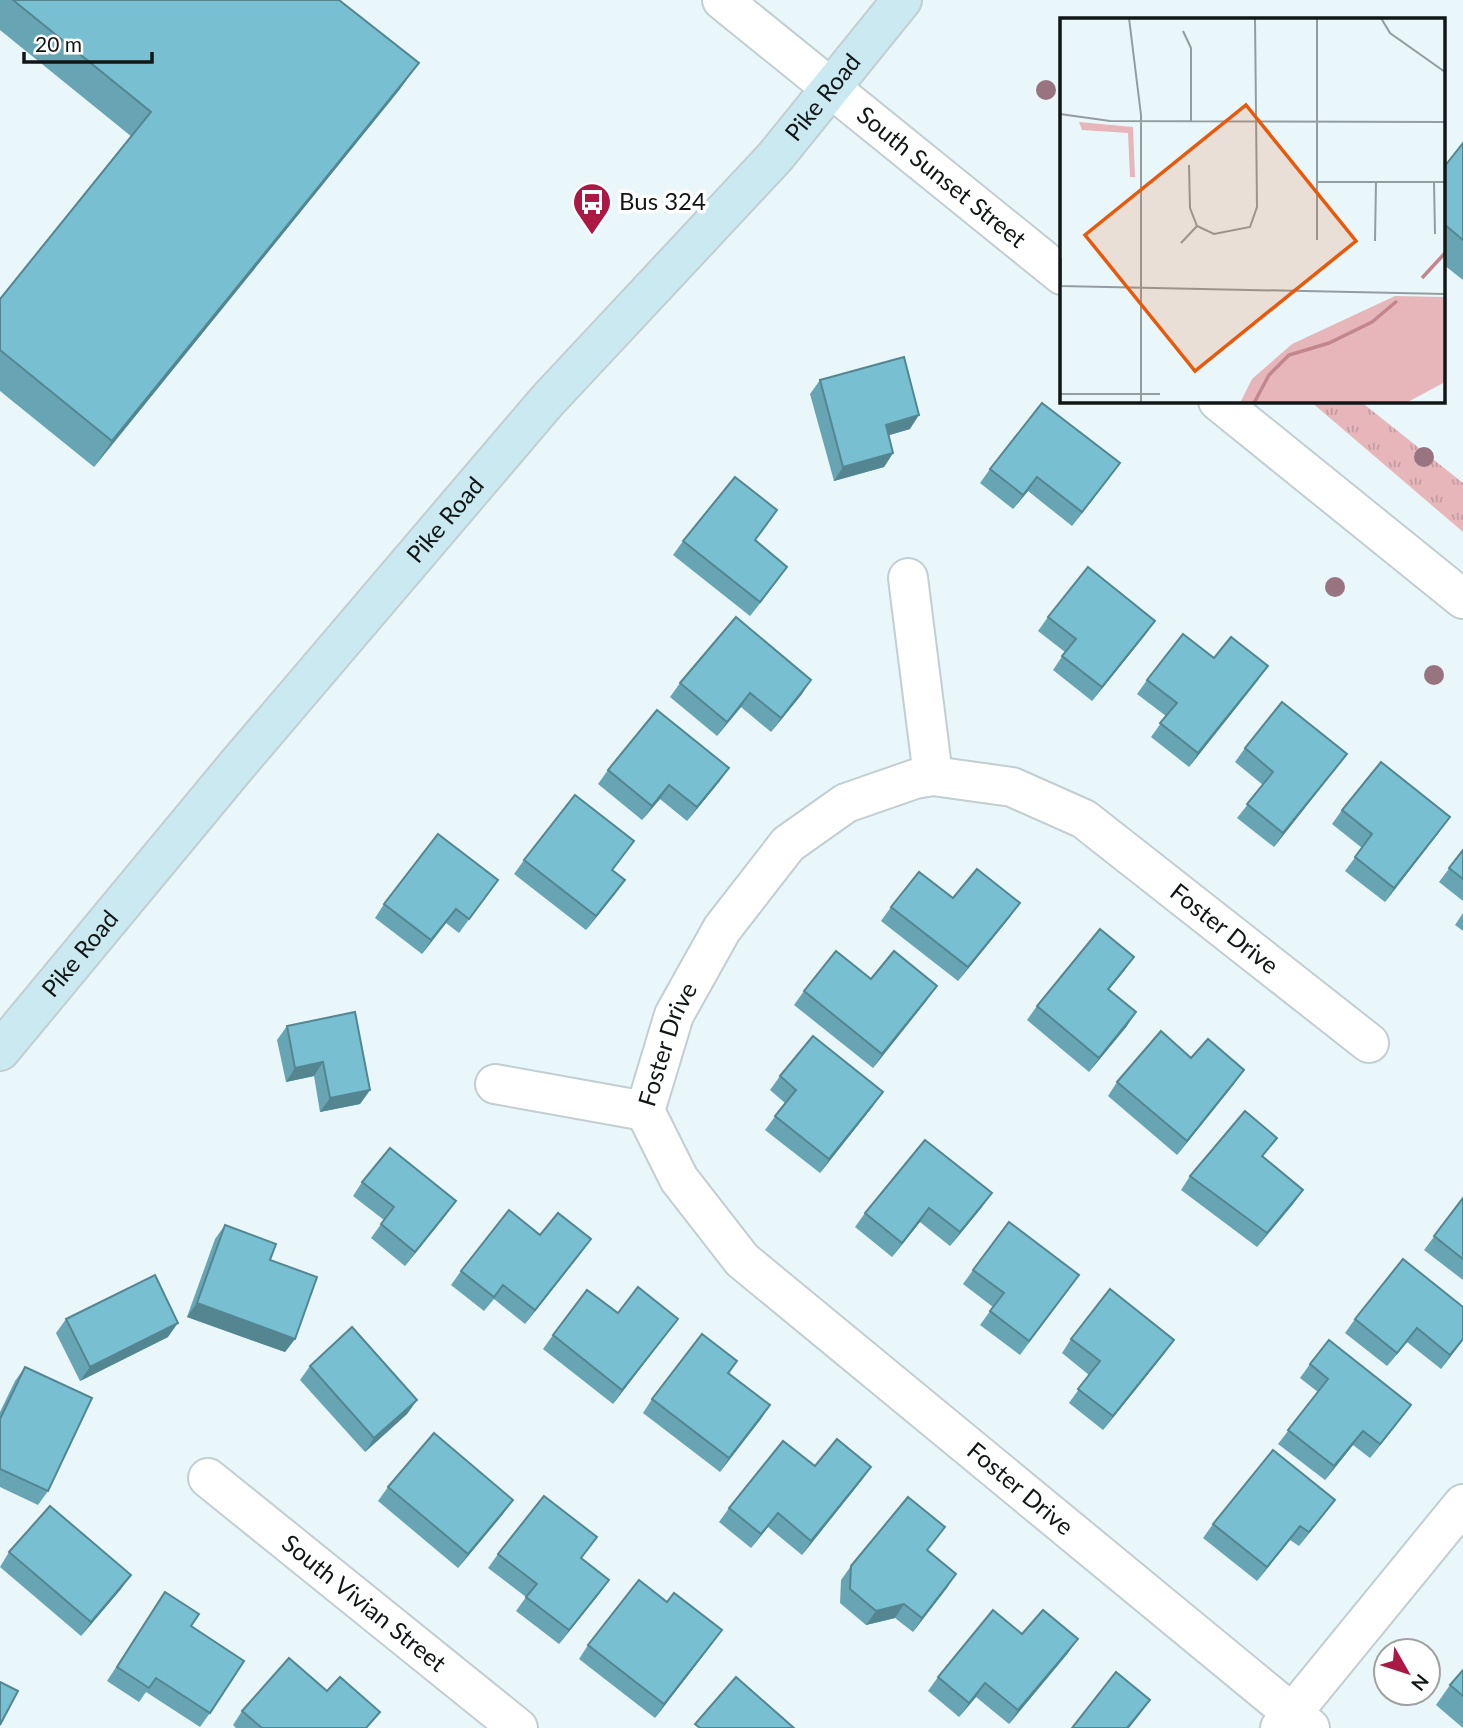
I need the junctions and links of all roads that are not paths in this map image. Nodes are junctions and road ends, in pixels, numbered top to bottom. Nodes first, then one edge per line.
1 (722, 0) edge
2 (902, 0) edge
3 (830, 88) junction
4 (1060, 273) edge
5 (1219, 402) edge
6 (908, 578) dead end
7 (1463, 599) edge
8 (933, 776) junction
9 (1369, 1043) dead end
10 (0, 1051) edge
11 (495, 1084) dead end
12 (645, 1111) junction
13 (208, 1478) dead end
14 (1463, 1504) edge
15 (1294, 1723) edge
16 (518, 1728) edge

1 - 3 street, South Sunset Street
2 - 3 main road, Pike Road
3 - 4 street, South Sunset Street
3 - 10 main road, Pike Road
5 - 7 street
6 - 8 street
8 - 9 street, Foster Drive
8 - 12 street, Foster Drive
11 - 12 street
12 - 15 street, Foster Drive
13 - 16 street, South Vivian Street
14 - 15 street

